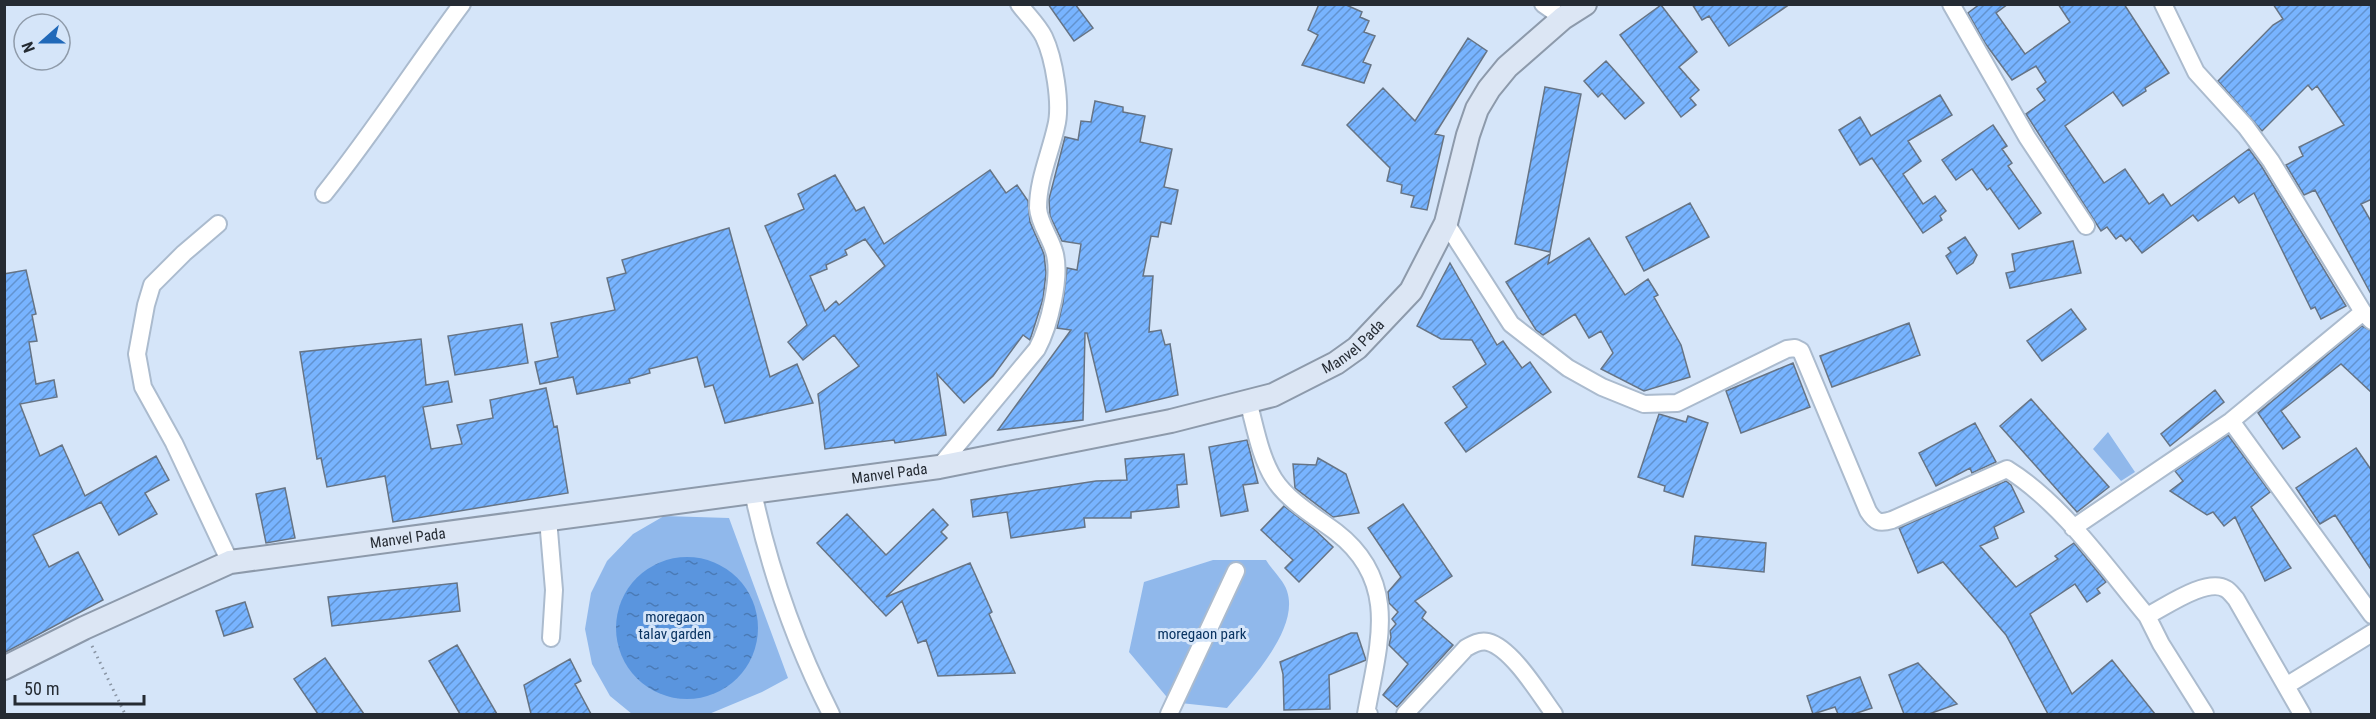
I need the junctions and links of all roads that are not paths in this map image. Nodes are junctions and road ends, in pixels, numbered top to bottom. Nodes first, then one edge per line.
1 (462, 4) edge
2 (1018, 4) edge
3 (1543, 4) edge
4 (1585, 4) edge
5 (1951, 4) edge
6 (2163, 4) edge
7 (1563, 18) junction
8 (324, 194) dead end
9 (218, 224) dead end
10 (1446, 224) junction
11 (2086, 226) dead end
12 (2367, 317) edge
13 (1248, 401) junction
14 (2231, 421) junction
15 (939, 467) junction
16 (753, 492) junction
17 (548, 519) junction
18 (2073, 528) junction
19 (230, 562) junction
20 (1236, 571) dead end
21 (2372, 615) edge
22 (2147, 616) junction
23 (2372, 633) edge
24 (551, 638) dead end
25 (4, 668) edge
26 (2286, 686) junction
27 (831, 714) edge
28 (1169, 714) edge
29 (1367, 714) edge
30 (1406, 714) edge
31 (1554, 714) edge
32 (2205, 714) edge
33 (2302, 714) edge

1 - 8 street
2 - 15 street
3 - 7 street
4 - 7 main road, Manvel Pada
5 - 11 street
6 - 12 street
7 - 10 main road, Manvel Pada
9 - 19 street
10 - 13 main road, Manvel Pada
10 - 18 street
12 - 14 street
13 - 15 main road, Manvel Pada
13 - 29 street
14 - 18 street
14 - 21 street
15 - 16 main road, Manvel Pada
16 - 17 main road, Manvel Pada
16 - 27 street
17 - 19 main road, Manvel Pada
17 - 24 street
18 - 22 street
19 - 25 main road, Manvel Pada
20 - 28 street
22 - 26 street
22 - 32 street
23 - 26 street
26 - 33 street
30 - 31 street

